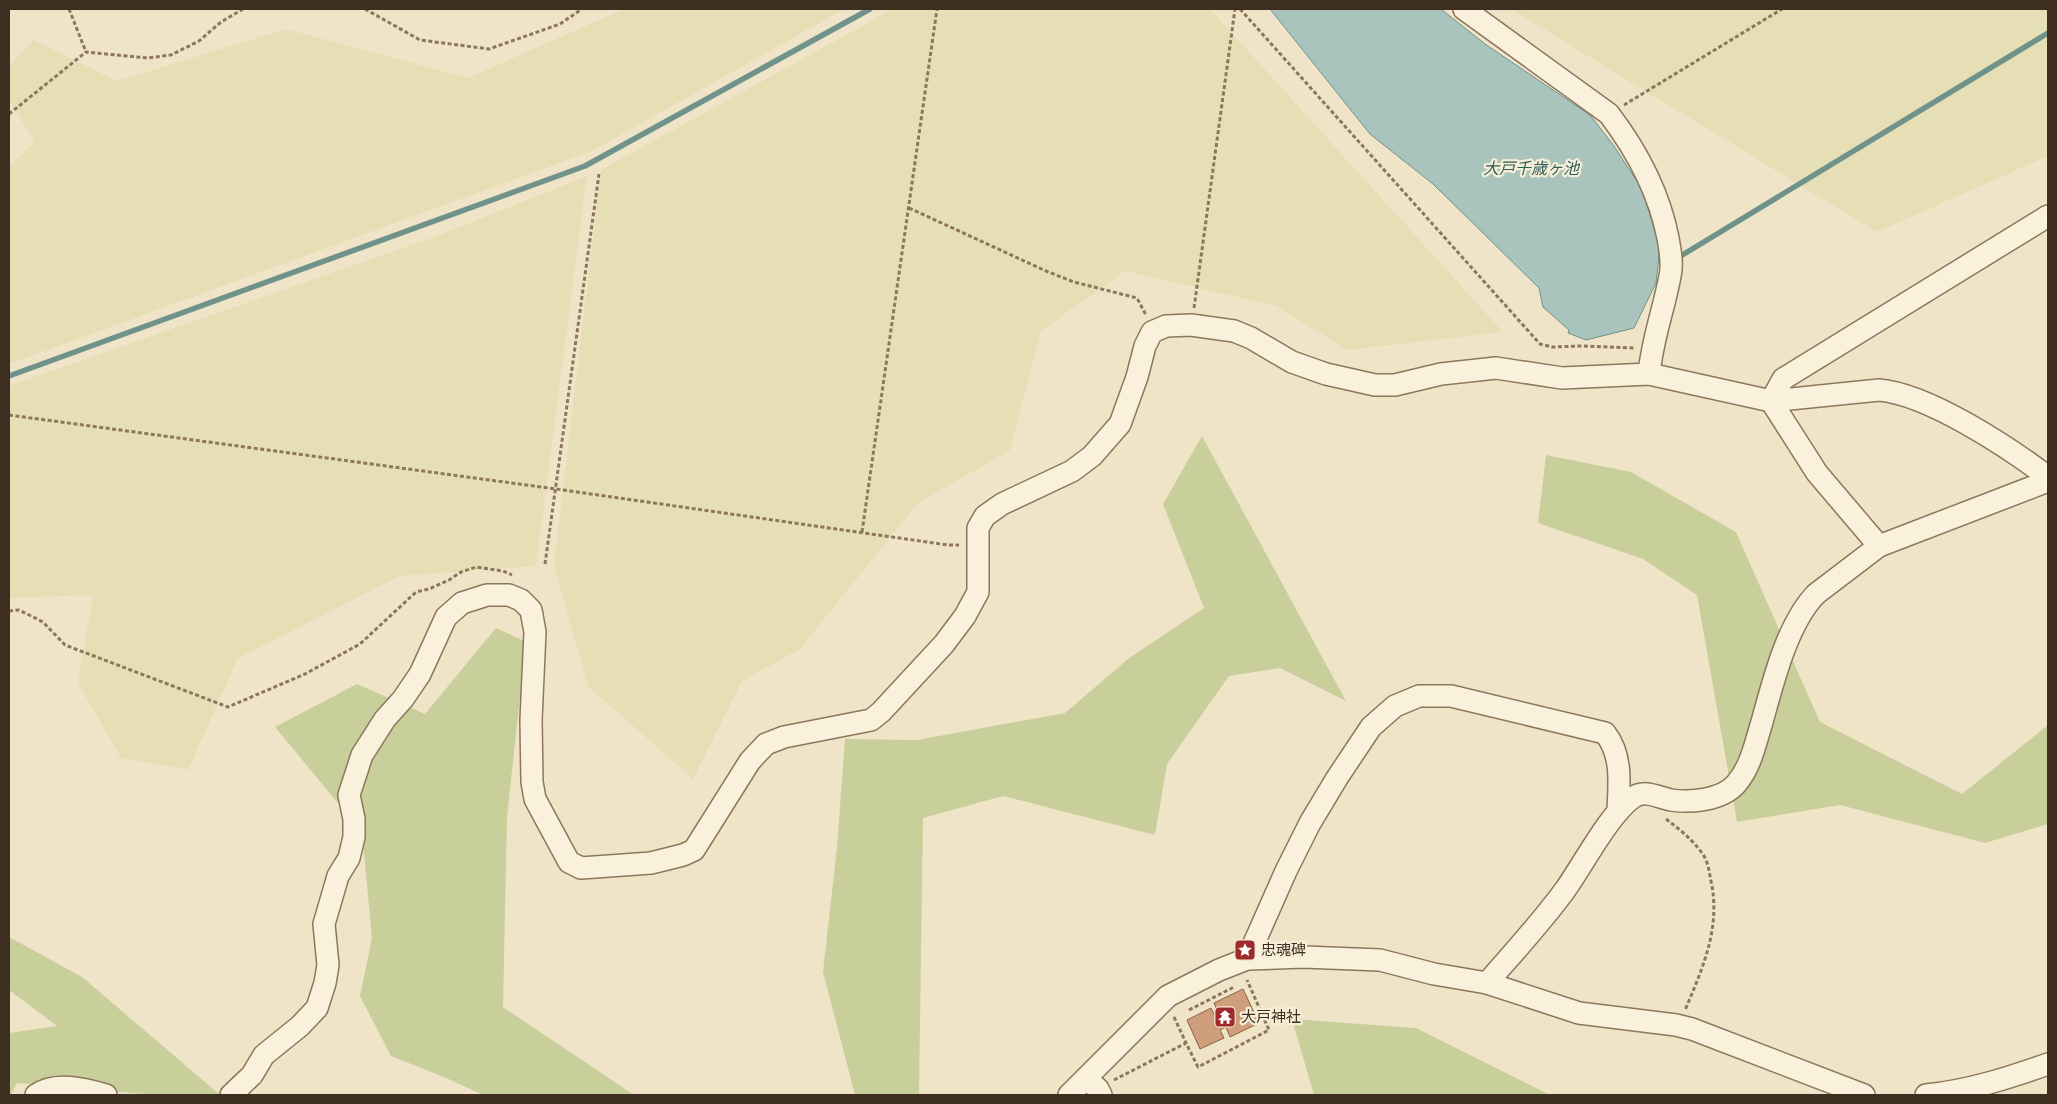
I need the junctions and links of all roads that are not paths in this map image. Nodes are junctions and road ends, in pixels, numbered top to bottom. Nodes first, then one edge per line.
1 (1464, 9) edge
2 (2048, 216) edge
3 (1649, 374) junction
4 (1771, 402) junction
5 (2048, 477) edge
6 (2048, 481) edge
7 (1879, 546) junction
8 (1618, 811) junction
9 (1247, 959) junction
10 (1487, 983) junction
11 (2048, 1064) edge
12 (1095, 1088) edge
13 (36, 1095) edge
14 (106, 1095) edge
15 (231, 1095) edge
16 (1069, 1095) edge
17 (1864, 1095) edge
18 (1926, 1095) edge

1 - 3 street
2 - 4 street
3 - 4 street
3 - 15 street
4 - 5 street
4 - 7 street
6 - 7 street
7 - 8 street
8 - 9 street
8 - 10 street
9 - 10 street
9 - 12 street
10 - 17 street
11 - 18 street
12 - 16 street
13 - 14 street

